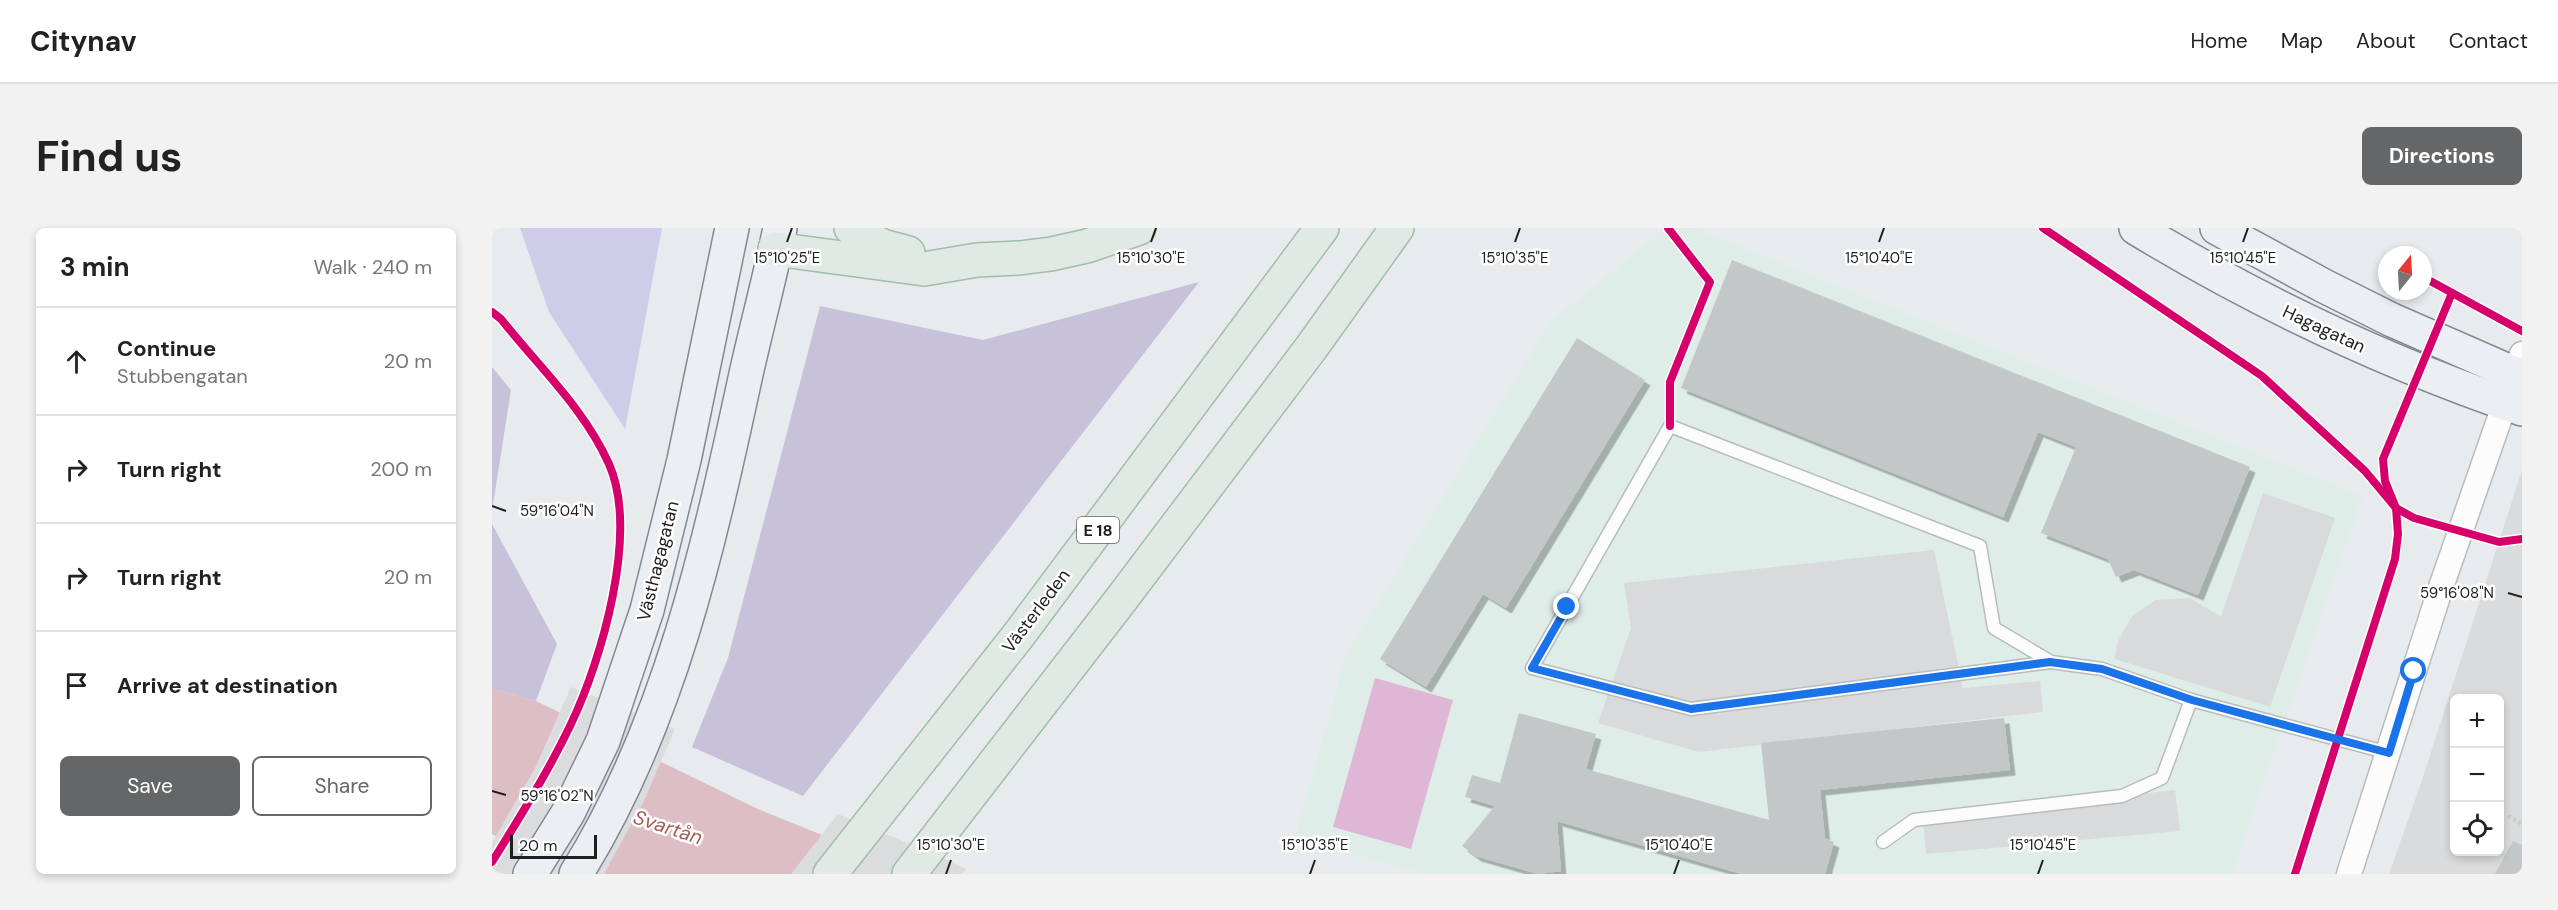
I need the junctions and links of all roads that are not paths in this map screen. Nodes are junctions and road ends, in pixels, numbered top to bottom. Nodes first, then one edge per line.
1 (732, 228) edge
2 (851, 228) edge
3 (1139, 228) edge
4 (1322, 228) edge
5 (1397, 228) edge
6 (2136, 228) edge
7 (2217, 228) edge
8 (778, 239) edge
9 (947, 264) junction
10 (722, 276) junction
11 (2517, 383) edge
12 (2050, 662) junction
13 (2192, 700) junction
14 (2389, 753) junction
15 (1883, 842) dead end
16 (918, 863) edge
17 (530, 874) edge
18 (576, 874) edge
19 (830, 874) edge
20 (2349, 874) edge

1 - 10 main road, Västhagagatan
2 - 9 highway
3 - 9 highway
4 - 19 highway, Västerleden / E 18
5 - 16 highway
6 - 11 main road, Hagagatan
7 - 11 main road, Hagagatan
8 - 9 highway
8 - 10 main road
8 - 18 main road
10 - 17 main road, Västhagagatan
11 - 14 street
12 - 12 lane
12 - 13 lane
13 - 14 lane
13 - 15 lane
14 - 20 street

